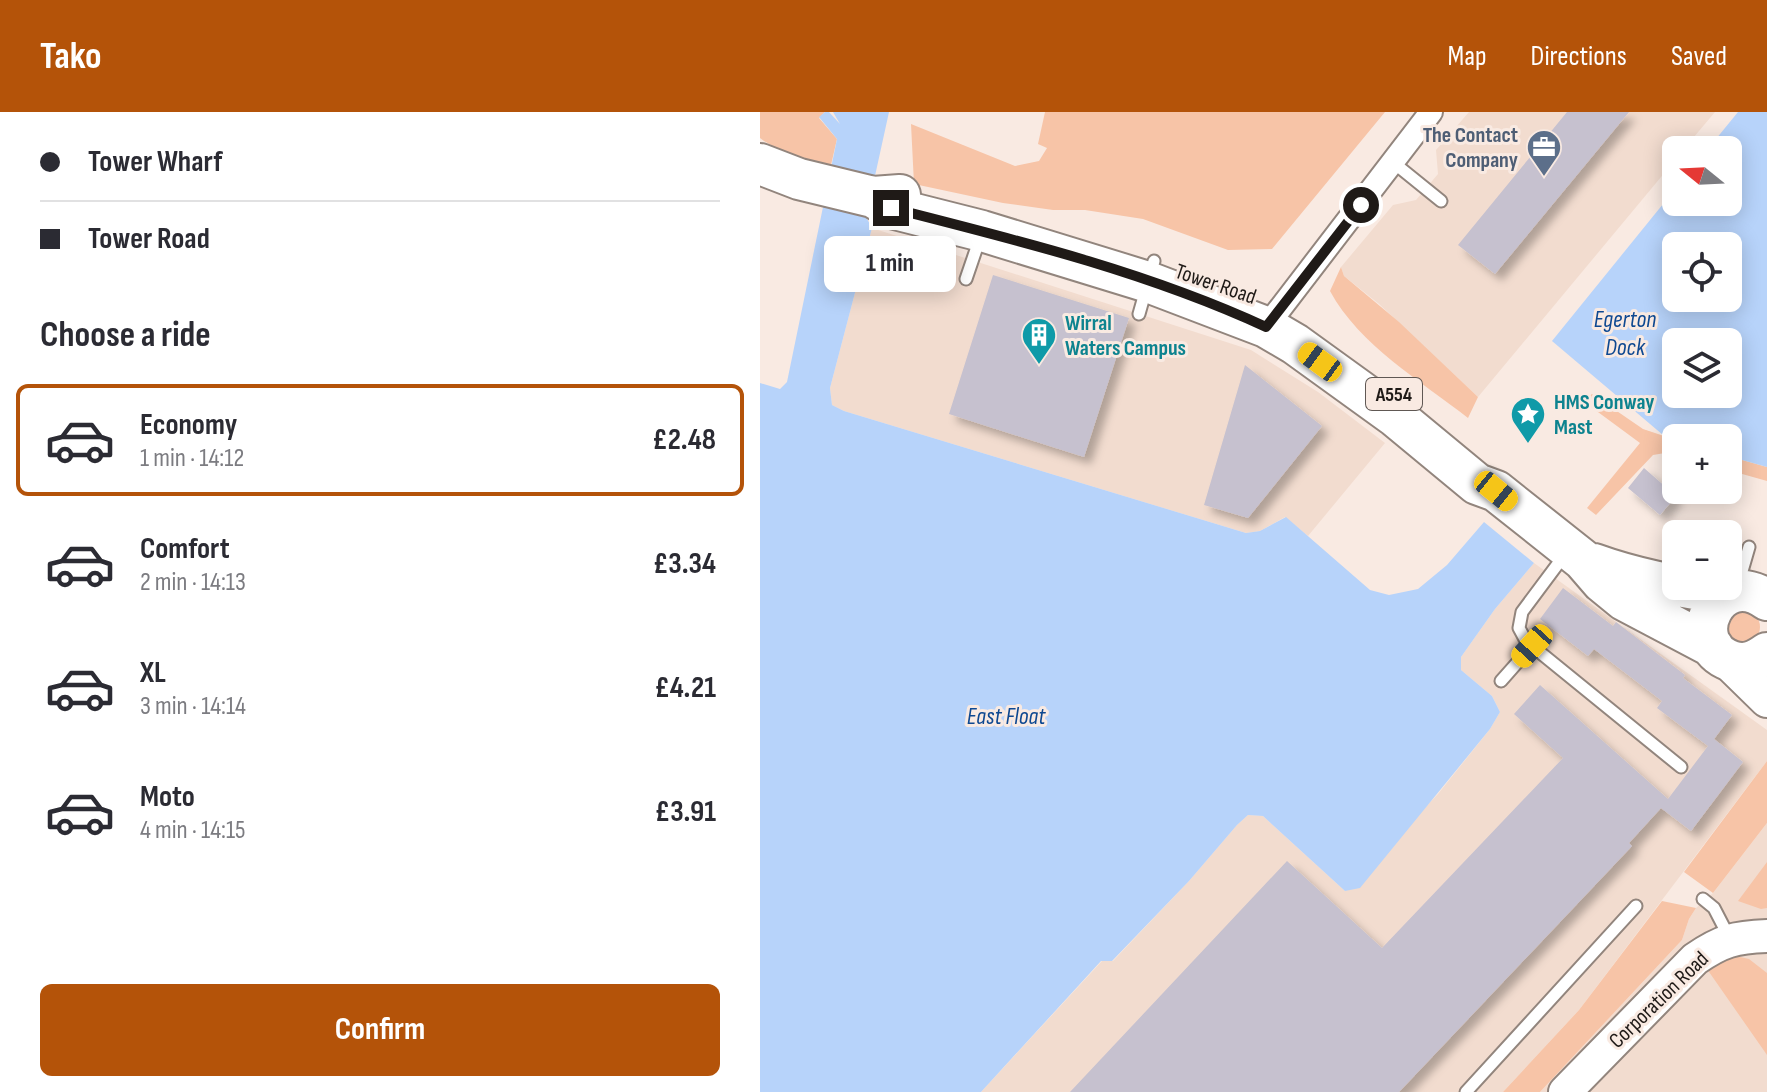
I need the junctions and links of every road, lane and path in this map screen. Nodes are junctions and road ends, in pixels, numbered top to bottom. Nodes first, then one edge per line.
1 (1431, 112) edge
2 (1394, 163) junction
3 (760, 164) edge
4 (873, 197) junction
5 (1441, 201) dead end
6 (983, 226) junction
7 (966, 279) dead end
8 (1147, 285) junction
9 (1273, 317) junction
10 (1576, 555) junction
11 (1749, 584) edge
12 (1532, 646) junction
13 (1717, 652) junction
14 (1767, 653) edge
15 (1501, 681) dead end
16 (1767, 700) edge
17 (1681, 767) dead end
18 (1703, 899) dead end
19 (1636, 906) dead end
20 (1767, 936) edge
21 (1730, 940) junction
22 (1466, 1092) edge
23 (1565, 1092) edge

1 - 2 street
2 - 5 lane
2 - 9 street
3 - 4 highway, Tower Road / A554
4 - 6 highway, Tower Road / A554
4 - 8 highway, Tower Road / A554
6 - 7 lane
6 - 8 highway, Tower Road / A554
8 - 9 highway, Tower Road / A554
9 - 10 highway, Tower Road / A554
10 - 11 highway, Tower Road / A554
10 - 12 lane
10 - 13 highway, Tower Road / A554
11 - 13 highway, A554
12 - 15 lane
12 - 17 lane
13 - 14 highway, A554
13 - 16 main road
18 - 21 lane
19 - 22 lane
20 - 21 main road, Corporation Road
21 - 23 main road, Corporation Road

